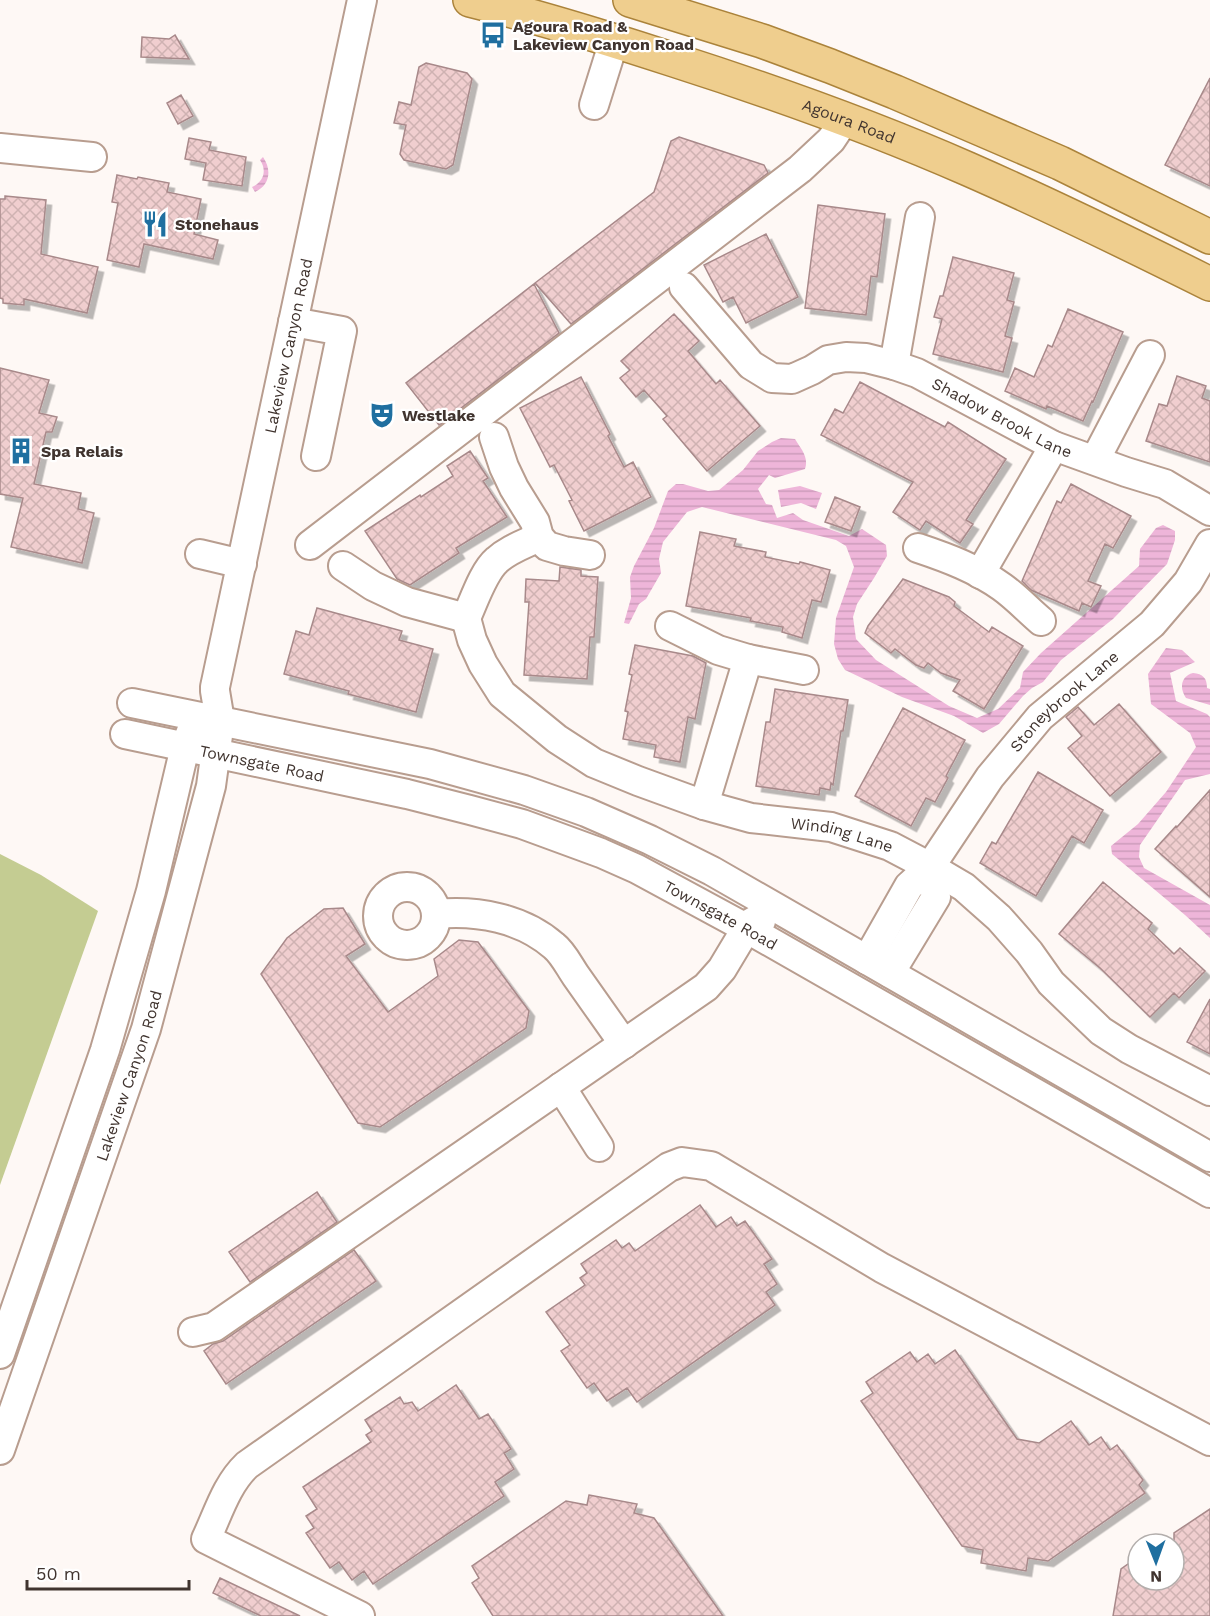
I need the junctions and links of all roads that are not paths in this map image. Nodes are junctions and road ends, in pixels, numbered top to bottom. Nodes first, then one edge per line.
1 (362, 0) edge
2 (470, 0) edge
3 (630, 0) edge
4 (614, 41) junction
5 (594, 105) dead end
6 (844, 118) junction
7 (0, 148) edge
8 (92, 158) dead end
9 (920, 218) dead end
10 (1210, 237) edge
11 (1210, 284) edge
12 (684, 287) dead end
13 (293, 322) junction
14 (1150, 355) dead end
15 (894, 365) junction
16 (494, 437) dead end
17 (1054, 446) junction
18 (316, 456) dead end
19 (1095, 460) junction
20 (1210, 511) edge
21 (539, 537) junction
22 (1210, 543) edge
23 (310, 545) dead end
24 (918, 548) dead end
25 (200, 554) dead end
26 (590, 555) dead end
27 (242, 564) junction
28 (343, 566) dead end
29 (980, 574) junction
30 (466, 618) junction
31 (1041, 621) dead end
32 (670, 626) dead end
33 (748, 659) junction
34 (804, 669) dead end
35 (132, 703) dead end
36 (208, 719) junction
37 (125, 734) dead end
38 (185, 747) junction
39 (216, 754) junction
40 (704, 805) junction
41 (930, 867) junction
42 (436, 914) dead end
43 (746, 928) junction
44 (878, 967) junction
45 (624, 1044) junction
46 (561, 1087) junction
47 (1210, 1091) edge
48 (599, 1147) dead end
49 (1210, 1156) edge
50 (1210, 1193) edge
51 (193, 1332) dead end
52 (0, 1354) edge
53 (1210, 1441) edge
54 (0, 1450) edge
55 (360, 1616) edge

1 - 13 street, Lakeview Canyon Road
2 - 4 main road, Agoura Road
3 - 10 main road
4 - 5 street
4 - 6 main road, Agoura Road
6 - 11 main road, Agoura Road
6 - 23 street
7 - 8 street
9 - 15 street
12 - 15 street, Shadow Brook Lane
13 - 18 street
13 - 27 street, Lakeview Canyon Road
14 - 19 street
15 - 17 street, Shadow Brook Lane
16 - 21 street
17 - 19 street, Shadow Brook Lane
17 - 29 street
19 - 20 street, Shadow Brook Lane
21 - 26 street
21 - 30 street
22 - 41 street, Stoneybrook Lane
24 - 29 street
25 - 27 street
27 - 36 street, Lakeview Canyon Road
28 - 30 street
29 - 31 street
30 - 40 street, Winding Lane
32 - 33 street
33 - 34 street
33 - 40 street
35 - 36 street, Townsgate Road
36 - 38 street, Lakeview Canyon Road
36 - 39 street, Lakeview Canyon Road
36 - 44 street, Townsgate Road
37 - 38 street, Townsgate Road
38 - 39 street, Townsgate Road
38 - 52 street, Lakeview Canyon Road
39 - 43 street, Townsgate Road
39 - 54 street, Lakeview Canyon Road
40 - 41 street, Winding Lane
41 - 44 street, Stoneybrook Lane
41 - 47 street, Winding Lane
42 - 45 street
43 - 44 street
43 - 45 street
43 - 50 street, Townsgate Road
44 - 49 street, Townsgate Road
45 - 46 street
46 - 48 street
46 - 51 street
53 - 55 street

